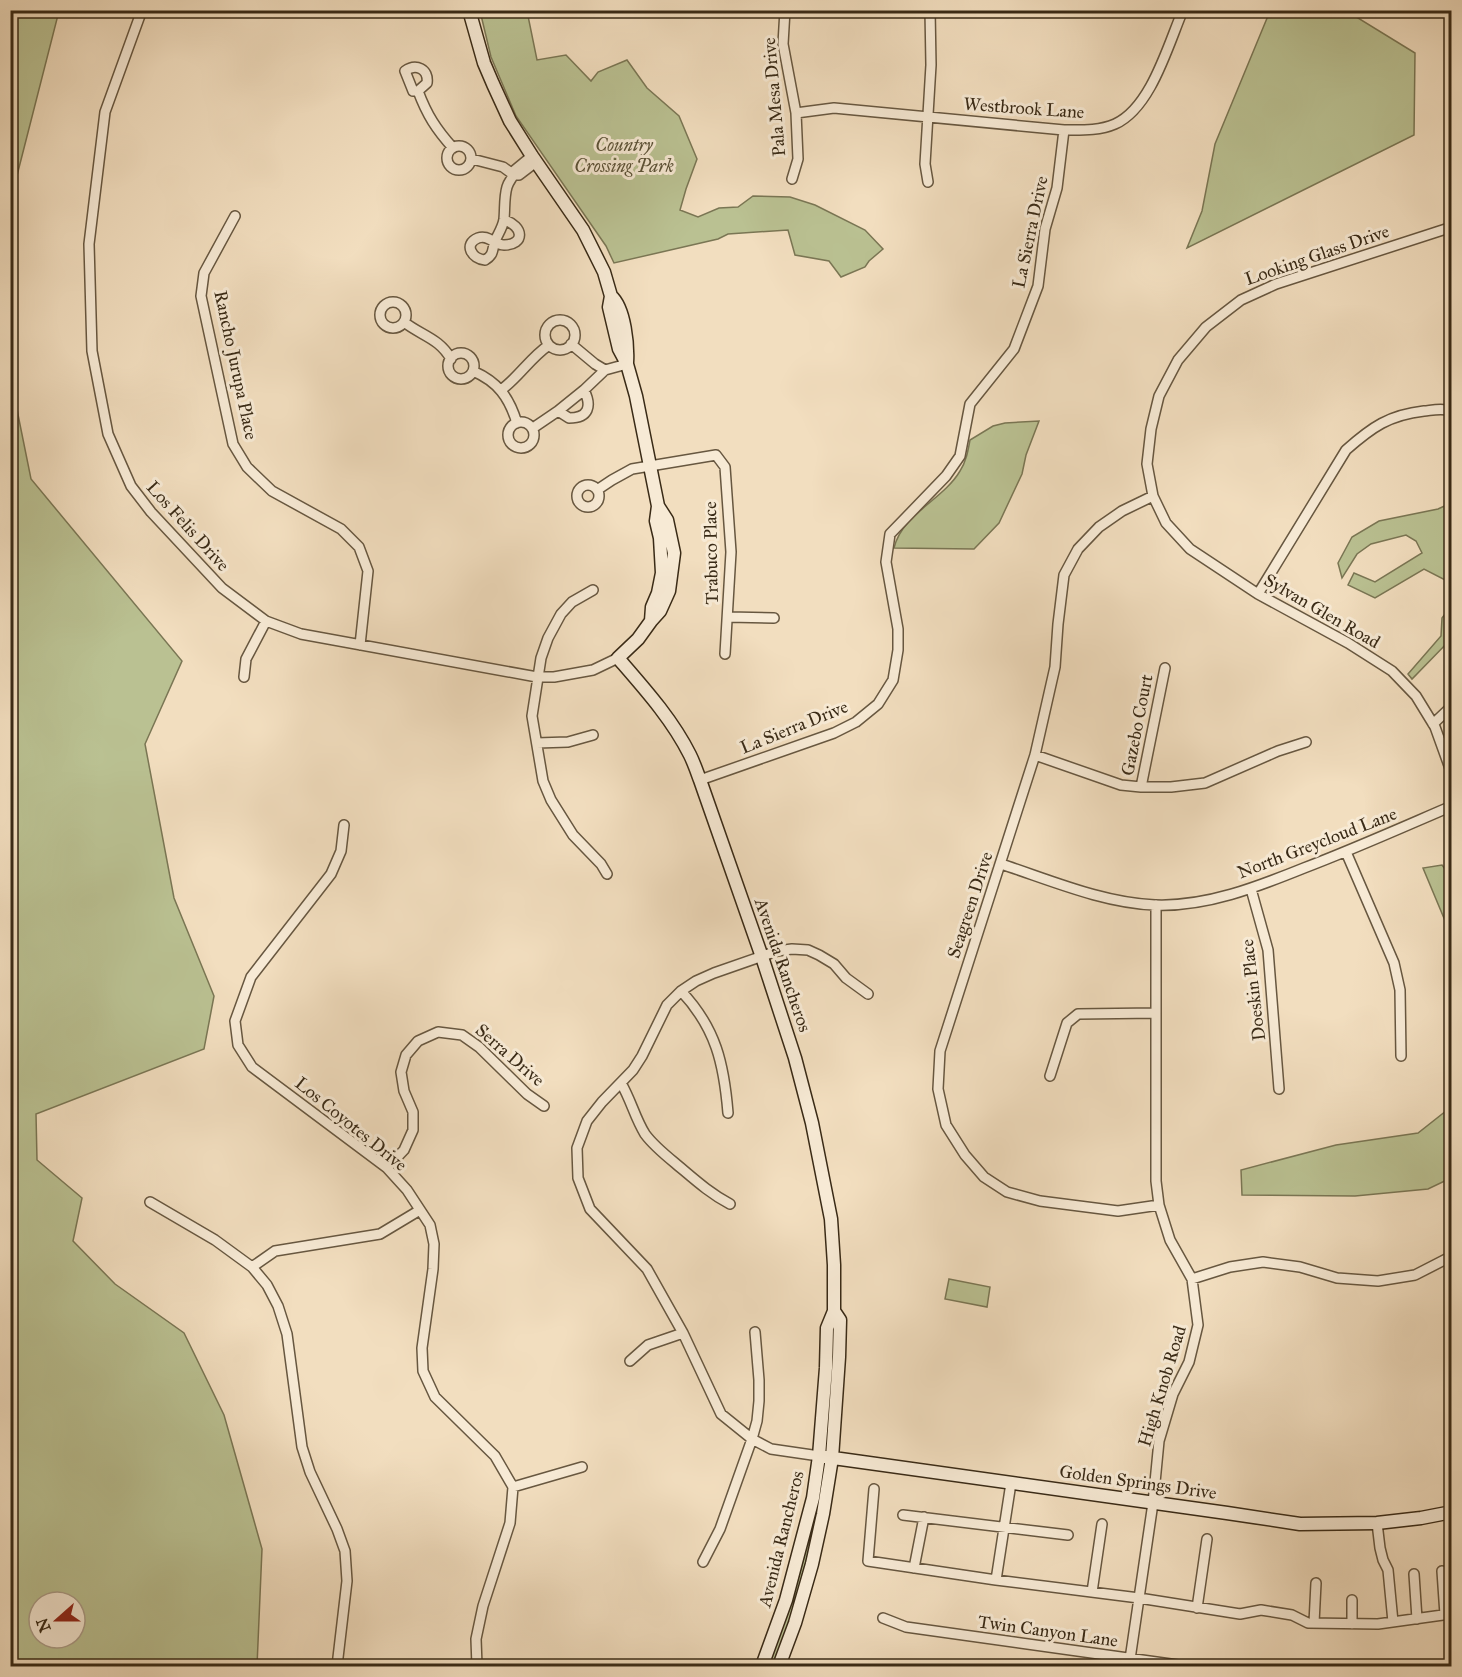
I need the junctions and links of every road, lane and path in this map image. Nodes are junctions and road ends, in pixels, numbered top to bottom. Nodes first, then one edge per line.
1 (142, 10) edge
2 (469, 10) edge
3 (785, 10) edge
4 (930, 10) edge
5 (1183, 10) edge
6 (418, 92) dead end
7 (796, 113) junction
8 (927, 116) junction
9 (1064, 130) junction
10 (453, 148) junction
11 (472, 159) junction
12 (534, 159) junction
13 (514, 175) junction
14 (792, 179) dead end
15 (928, 182) dead end
16 (235, 216) dead end
17 (504, 220) junction
18 (1452, 227) edge
19 (404, 322) dead end
20 (571, 344) junction
21 (549, 345) junction
22 (451, 359) junction
23 (627, 364) junction
24 (473, 370) junction
25 (605, 370) junction
26 (501, 390) junction
27 (584, 390) junction
28 (558, 411) junction
29 (1452, 411) edge
30 (517, 423) junction
31 (533, 428) junction
32 (650, 465) junction
33 (597, 490) dead end
34 (1153, 496) junction
35 (593, 590) dead end
36 (1258, 594) junction
37 (728, 617) junction
38 (774, 618) dead end
39 (266, 621) junction
40 (360, 645) junction
41 (725, 654) dead end
42 (618, 658) junction
43 (1165, 668) dead end
44 (244, 677) dead end
45 (537, 677) junction
46 (1452, 706) edge
47 (1433, 724) junction
48 (593, 735) dead end
49 (1306, 742) dead end
50 (537, 744) junction
51 (1035, 755) junction
52 (1452, 774) edge
53 (700, 780) junction
54 (1142, 787) junction
55 (1452, 806) edge
56 (344, 825) dead end
57 (1346, 852) junction
58 (1001, 864) junction
59 (607, 874) dead end
60 (1251, 889) junction
61 (1156, 905) junction
62 (762, 957) junction
63 (681, 991) junction
64 (868, 993) dead end
65 (1156, 1013) junction
66 (1401, 1056) dead end
67 (1050, 1076) dead end
68 (621, 1083) junction
69 (1280, 1089) dead end
70 (544, 1106) dead end
71 (728, 1113) dead end
72 (387, 1168) junction
73 (150, 1202) dead end
74 (730, 1204) dead end
75 (1159, 1206) junction
76 (420, 1210) junction
77 (1452, 1256) edge
78 (252, 1267) junction
79 (1192, 1279) junction
80 (834, 1311) junction
81 (755, 1332) dead end
82 (683, 1333) junction
83 (630, 1361) dead end
84 (752, 1439) junction
85 (819, 1456) junction
86 (832, 1458) junction
87 (582, 1467) dead end
88 (1011, 1483) junction
89 (513, 1487) junction
90 (874, 1489) dead end
91 (1153, 1503) junction
92 (1452, 1512) edge
93 (903, 1515) dead end
94 (924, 1517) junction
95 (1377, 1523) junction
96 (1102, 1524) dead end
97 (1004, 1528) junction
98 (1068, 1534) dead end
99 (1207, 1539) dead end
100 (703, 1562) dead end
101 (914, 1568) junction
102 (1442, 1571) dead end
103 (1414, 1574) dead end
104 (996, 1580) junction
105 (1316, 1583) dead end
106 (1092, 1592) junction
107 (1139, 1598) junction
108 (1352, 1600) dead end
109 (1197, 1608) junction
110 (1448, 1614) edge
111 (883, 1618) dead end
112 (1417, 1619) junction
113 (1393, 1622) junction
114 (1314, 1623) junction
115 (1352, 1624) junction
116 (1130, 1663) edge
117 (338, 1666) edge
118 (477, 1666) edge
119 (762, 1666) edge
120 (779, 1666) edge
121 (1185, 1666) edge

1 - 39 street, Los Felis Drive
2 - 12 main road
3 - 7 street, Pala Mesa Drive
4 - 8 street
5 - 9 street, Westbrook Lane
6 - 10 street
7 - 8 street, Westbrook Lane
7 - 14 street, Pala Mesa Drive
8 - 9 street, Westbrook Lane
8 - 15 street
9 - 53 street, La Sierra Drive
10 - 11 street
10 - 11 street
11 - 13 street
12 - 13 street
12 - 23 main road
13 - 17 street
16 - 40 street, Rancho Jurupa Place
17 - 17 street
18 - 34 street, Looking Glass Drive
19 - 22 street
20 - 21 street
20 - 21 street
20 - 25 street
21 - 26 street
22 - 24 street
22 - 24 street
23 - 25 street
23 - 32 main road
24 - 26 street
25 - 27 street
26 - 30 street
27 - 28 street
27 - 28 street
28 - 31 street
29 - 36 street
30 - 31 street
30 - 31 street
32 - 33 street
32 - 37 street, Trabuco Place
32 - 42 main road
34 - 36 street, Sylvan Glen Road
34 - 51 street, Seagreen Drive
35 - 45 street
36 - 47 street, Sylvan Glen Road
37 - 38 street
37 - 41 street, Trabuco Place
39 - 40 street, Los Felis Drive
39 - 44 street
40 - 45 street, Los Felis Drive
42 - 45 street, Los Felis Drive
42 - 53 main road, Avenida Rancheros
43 - 54 street, Gazebo Court
45 - 50 street
46 - 47 street
47 - 52 street, Sylvan Glen Road
48 - 50 street
49 - 54 street
50 - 59 street
51 - 54 street
51 - 58 street, Seagreen Drive
53 - 62 main road, Avenida Rancheros
55 - 57 street, North Greycloud Lane
56 - 72 street, Los Coyotes Drive
57 - 60 street, North Greycloud Lane
57 - 66 street
58 - 61 street, North Greycloud Lane
58 - 75 street, Seagreen Drive
60 - 61 street, North Greycloud Lane
60 - 69 street, Doeskin Place
61 - 65 street, High Knob Road
62 - 63 street
62 - 64 street
62 - 80 main road, Avenida Rancheros
63 - 68 street
63 - 71 street
65 - 67 street
65 - 75 street, High Knob Road
68 - 74 street
68 - 82 street
70 - 72 street, Serra Drive
72 - 76 street, Los Coyotes Drive
73 - 78 street
75 - 79 street, High Knob Road
76 - 78 street
76 - 89 street, Los Coyotes Drive
77 - 79 street
78 - 117 street
79 - 91 street, High Knob Road
80 - 85 main road, Avenida Rancheros
80 - 86 main road, Avenida Rancheros
81 - 84 street
82 - 83 street
82 - 84 street
84 - 85 street
84 - 100 street
85 - 86 main road, Golden Springs Drive
85 - 119 main road, Avenida Rancheros
86 - 88 main road, Golden Springs Drive
86 - 120 main road, Avenida Rancheros
87 - 89 street
88 - 91 main road, Golden Springs Drive
88 - 97 street
89 - 118 street
90 - 101 street
91 - 95 main road, Golden Springs Drive
91 - 107 street, High Knob Road
92 - 95 main road, Golden Springs Drive
93 - 94 street
94 - 97 street
94 - 101 street
95 - 113 street
96 - 106 street
97 - 98 street
97 - 104 street
99 - 109 street
101 - 104 street
102 - 110 street
103 - 112 street
104 - 106 street
105 - 114 street
106 - 107 street
107 - 109 street
107 - 116 street, High Knob Road
108 - 115 street
109 - 114 street
110 - 112 street
111 - 116 street, Twin Canyon Lane
112 - 113 street
113 - 115 street
114 - 115 street
116 - 121 street, Twin Canyon Lane

